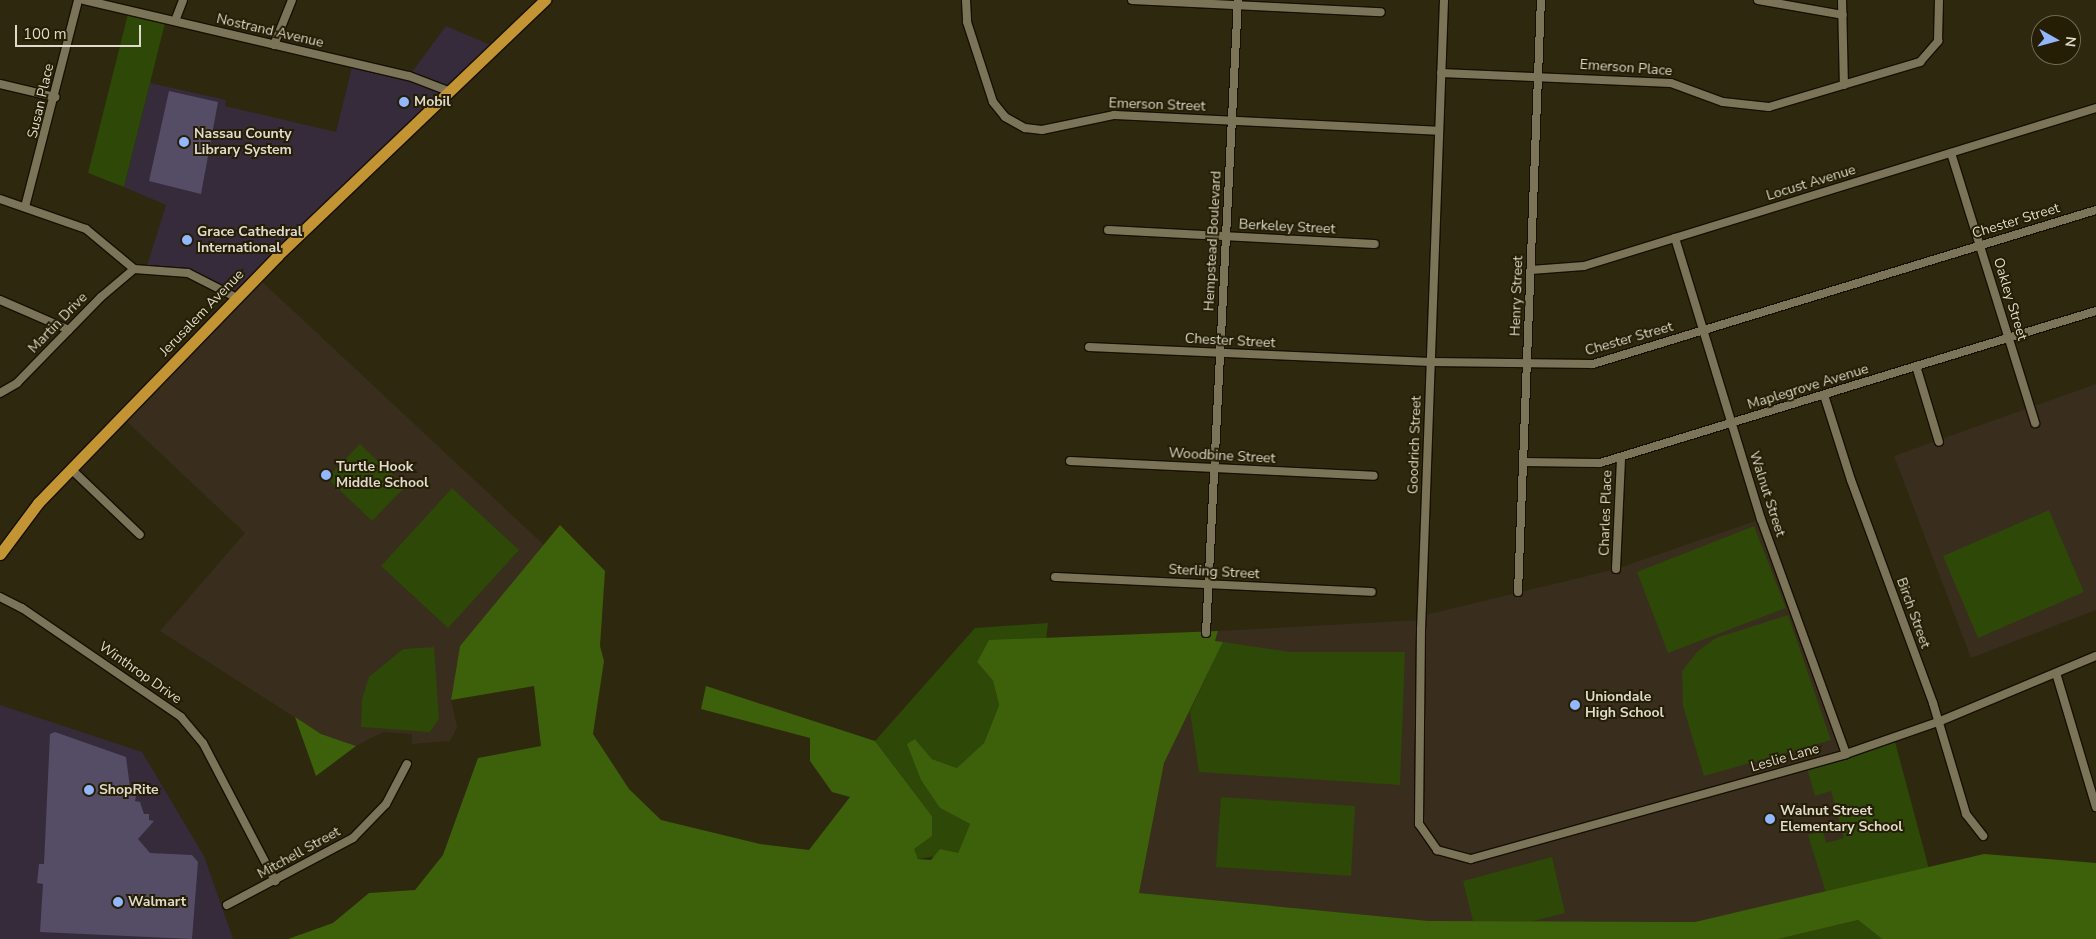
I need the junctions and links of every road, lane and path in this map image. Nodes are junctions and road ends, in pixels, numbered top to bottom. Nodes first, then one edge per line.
1 (78, 0) edge
2 (84, 0) edge
3 (183, 0) edge
4 (292, 0) edge
5 (545, 0) edge
6 (966, 0) edge
7 (1132, 0) edge
8 (1444, 0) edge
9 (1541, 0) edge
10 (1758, 0) edge
11 (1842, 0) edge
12 (1939, 0) edge
13 (1238, 3) edge
14 (1382, 12) dead end
15 (1843, 15) junction
16 (175, 21) junction
17 (274, 45) junction
18 (1441, 72) junction
19 (1538, 76) junction
20 (0, 84) edge
21 (1844, 85) junction
22 (448, 91) junction
23 (55, 97) junction
24 (2096, 108) edge
25 (1232, 121) junction
26 (1439, 131) junction
27 (1951, 153) junction
28 (0, 199) edge
29 (25, 207) junction
30 (2096, 210) edge
31 (1108, 230) dead end
32 (1226, 237) junction
33 (1675, 238) junction
34 (1375, 244) dead end
35 (1980, 245) junction
36 (134, 269) junction
37 (1531, 270) junction
38 (237, 298) junction
39 (0, 300) edge
40 (2096, 311) edge
41 (69, 330) junction
42 (1703, 331) junction
43 (2009, 338) junction
44 (1089, 346) dead end
45 (1220, 353) junction
46 (1431, 362) junction
47 (1527, 366) junction
48 (1916, 366) junction
49 (0, 393) edge
50 (1824, 395) junction
51 (1732, 423) junction
52 (2035, 423) dead end
53 (1939, 442) dead end
54 (1621, 457) junction
55 (1070, 461) dead end
56 (1523, 462) junction
57 (1214, 468) junction
58 (71, 469) junction
59 (1374, 476) dead end
60 (140, 535) dead end
61 (0, 554) edge
62 (1616, 569) dead end
63 (1054, 577) dead end
64 (1208, 584) junction
65 (1372, 592) dead end
66 (1518, 592) dead end
67 (0, 597) edge
68 (1206, 633) dead end
69 (2096, 656) edge
70 (2056, 673) junction
71 (1938, 722) junction
72 (1846, 754) junction
73 (407, 764) dead end
74 (2096, 807) edge
75 (1983, 836) dead end
76 (1472, 859) joint
77 (275, 881) junction
78 (227, 905) dead end

1 - 23 street, Susan Place
2 - 16 street, Nostrand Avenue
3 - 16 street
4 - 17 street
5 - 22 main road, Jerusalem Avenue
6 - 25 street, Emerson Street
7 - 13 street
8 - 18 street, Goodrich Street
9 - 19 street, Henry Street
10 - 15 street
11 - 15 street
12 - 21 street, Emerson Place
13 - 14 street
13 - 25 street, Hempstead Boulevard
15 - 21 street
16 - 17 street, Nostrand Avenue
17 - 22 street, Nostrand Avenue
18 - 19 street, Emerson Place
18 - 26 street, Goodrich Street
19 - 21 street, Emerson Place
19 - 37 street, Henry Street
20 - 23 street
22 - 38 main road, Jerusalem Avenue
23 - 29 street, Susan Place
24 - 27 street, Locust Avenue
25 - 26 street, Emerson Street
25 - 32 street, Hempstead Boulevard
26 - 46 street, Goodrich Street
27 - 33 street, Locust Avenue
27 - 35 street, Oakley Street
28 - 29 street
29 - 36 street
30 - 35 street, Chester Street
31 - 32 street, Berkeley Street
32 - 34 street, Berkeley Street
32 - 45 street, Hempstead Boulevard
33 - 37 street, Locust Avenue
33 - 42 street, Walnut Street
35 - 42 street, Chester Street
35 - 43 street, Oakley Street
36 - 38 street
36 - 41 street, Martin Drive
37 - 47 street, Henry Street
38 - 58 main road, Jerusalem Avenue
39 - 41 street
40 - 43 street, Maplegrove Avenue
41 - 49 street, Martin Drive
42 - 47 street, Chester Street
42 - 51 street, Walnut Street
43 - 48 street, Maplegrove Avenue
43 - 52 street, Oakley Street
44 - 45 street, Chester Street
45 - 46 street, Chester Street
45 - 57 street, Hempstead Boulevard
46 - 47 street, Chester Street
46 - 76 street, Goodrich Street
47 - 56 street, Henry Street
48 - 50 street, Maplegrove Avenue
48 - 53 street
50 - 51 street, Maplegrove Avenue
50 - 71 street, Birch Street
51 - 54 street, Maplegrove Avenue
51 - 72 street, Walnut Street
54 - 56 street, Maplegrove Avenue
54 - 62 street, Charles Place
55 - 57 street, Woodbine Street
56 - 66 street, Henry Street
57 - 59 street, Woodbine Street
57 - 64 street, Hempstead Boulevard
58 - 60 street
58 - 61 main road, Jerusalem Avenue
63 - 64 street, Sterling Street
64 - 65 street, Sterling Street
64 - 68 street, Hempstead Boulevard
67 - 77 street, Winthrop Drive
69 - 70 street, Leslie Lane
70 - 71 street, Leslie Lane
70 - 74 street
71 - 72 street, Leslie Lane
71 - 75 street, Birch Street
72 - 76 street, Leslie Lane
73 - 77 street, Mitchell Street
77 - 78 street, Mitchell Street

